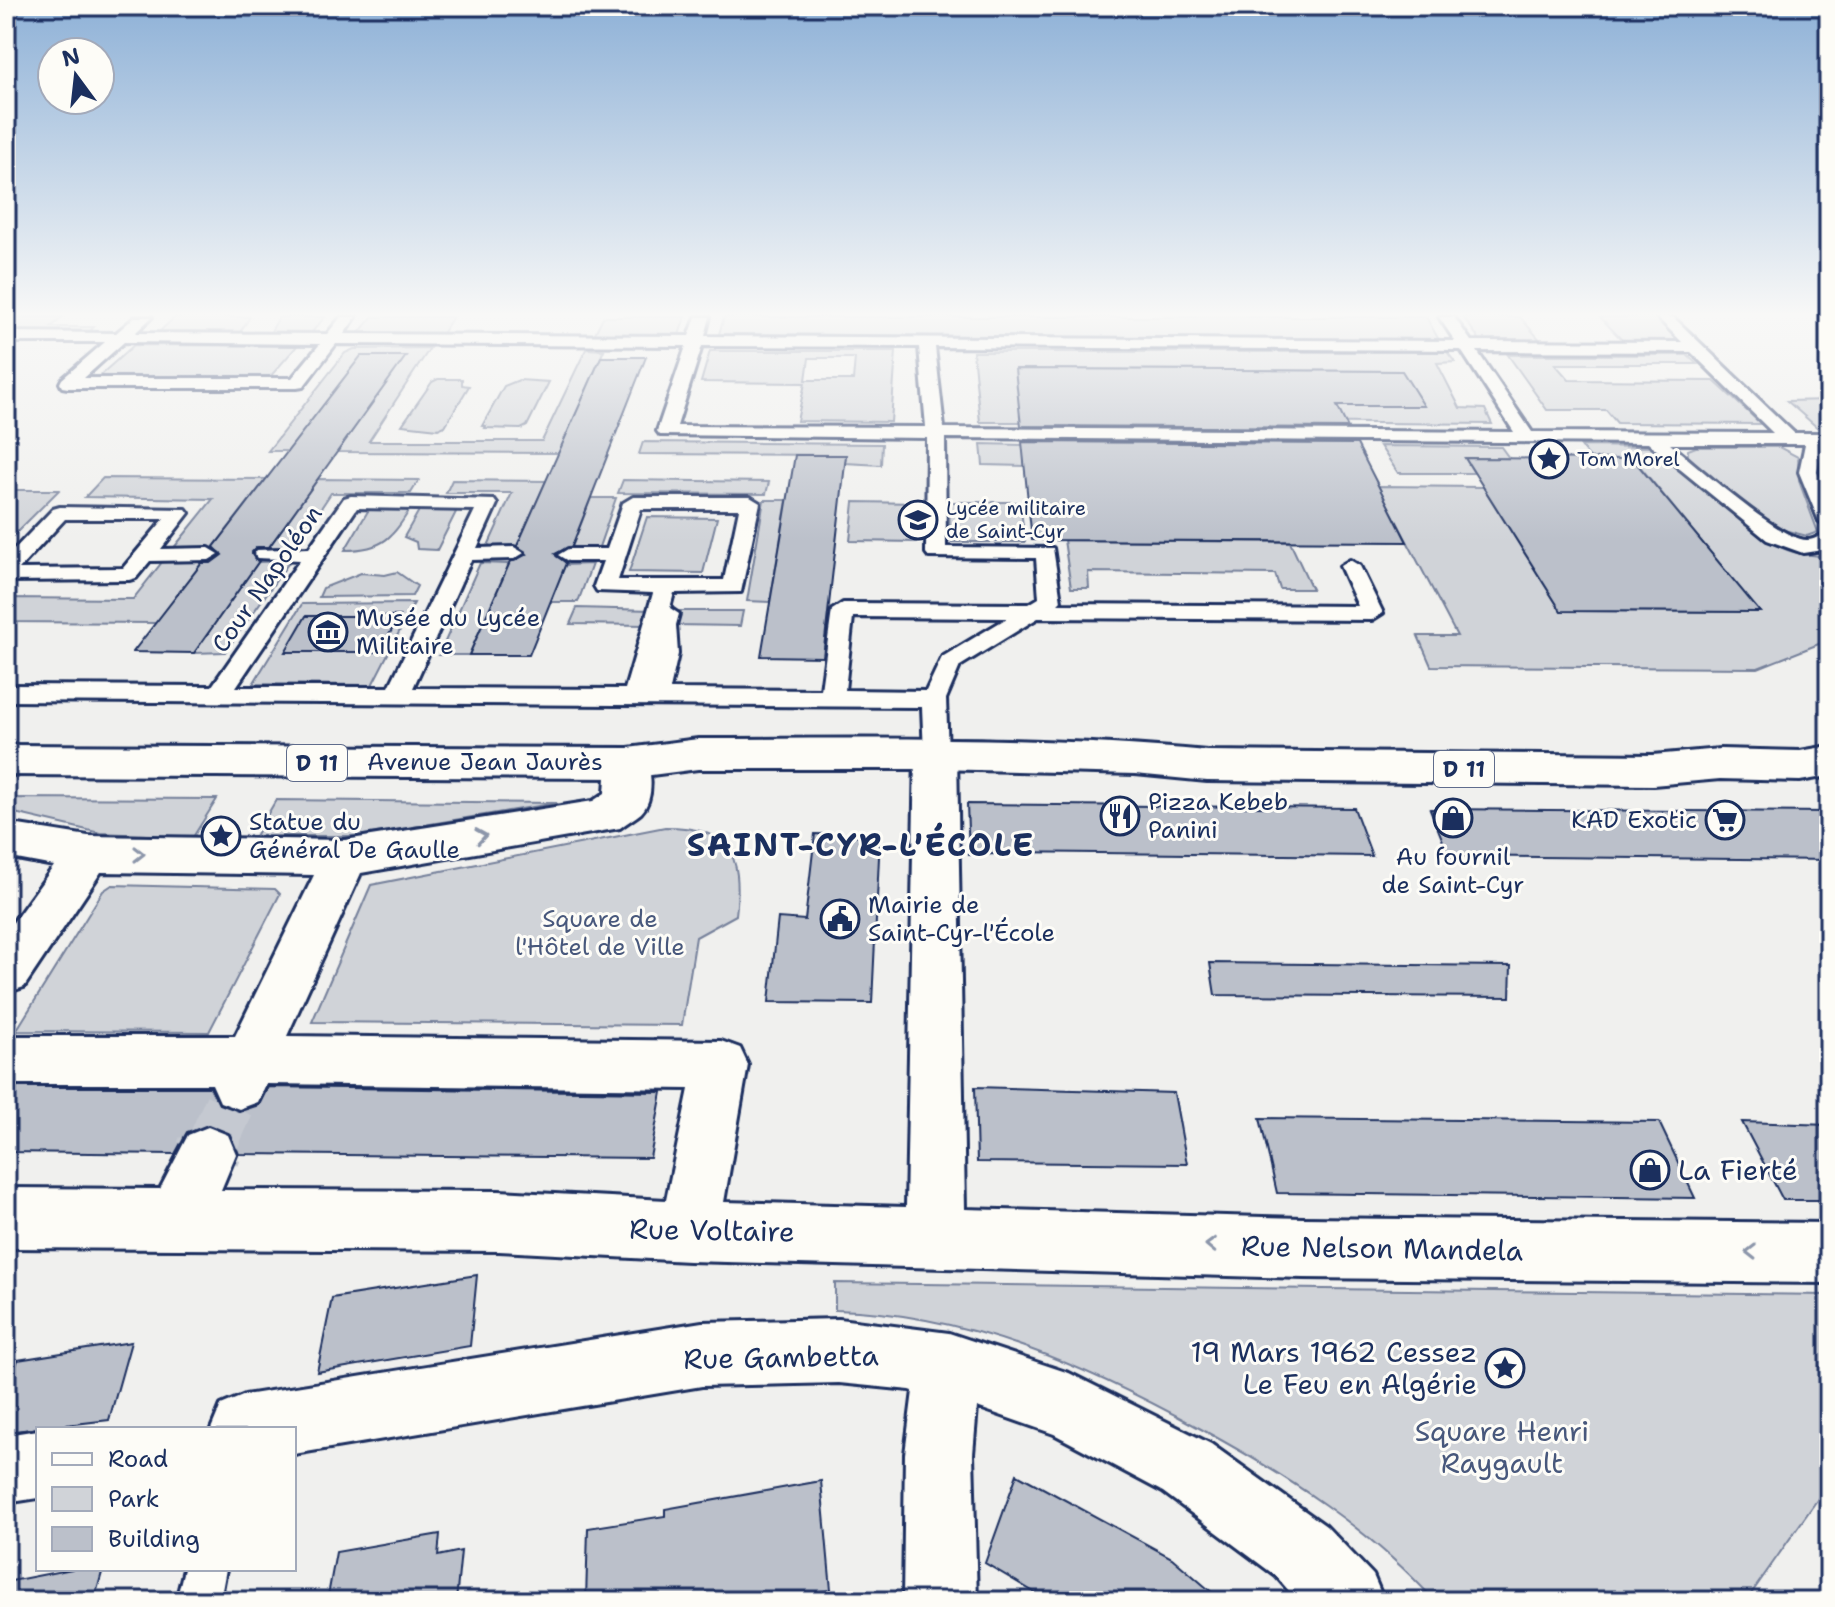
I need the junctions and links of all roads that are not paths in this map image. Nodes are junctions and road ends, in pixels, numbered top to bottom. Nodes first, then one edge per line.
1 (679, 392) edge
2 (931, 392) edge
3 (1497, 392) edge
4 (1741, 392) edge
5 (936, 434) junction
6 (1527, 437) junction
7 (1652, 438) junction
8 (1822, 438) edge
9 (1789, 439) junction
10 (1829, 521) edge
11 (1829, 538) edge
12 (514, 553) dead end
13 (209, 554) dead end
14 (264, 554) dead end
15 (315, 554) junction
16 (464, 554) junction
17 (145, 555) junction
18 (568, 555) dead end
19 (615, 555) junction
20 (1350, 566) dead end
21 (6, 572) edge
22 (670, 587) junction
23 (1039, 610) junction
24 (6, 693) edge
25 (218, 695) junction
26 (397, 696) junction
27 (645, 698) junction
28 (934, 699) junction
29 (832, 700) junction
30 (1829, 731) edge
31 (6, 760) edge
32 (1829, 761) edge
33 (628, 763) junction
34 (1720, 764) junction
35 (936, 768) junction
36 (6, 840) edge
37 (88, 854) junction
38 (345, 858) junction
39 (6, 972) edge
40 (6, 1060) edge
41 (245, 1072) junction
42 (208, 1154) tunnel mouth
43 (6, 1218) edge
44 (177, 1218) junction
45 (689, 1231) junction
46 (935, 1237) junction
47 (1829, 1253) edge
48 (949, 1365) junction
49 (257, 1427) edge
50 (36, 1464) edge
51 (6, 1469) edge
52 (205, 1571) edge
53 (198, 1601) edge
54 (940, 1601) edge
55 (1347, 1601) edge

1 - 5 lane
2 - 5 lane
3 - 6 lane
4 - 9 lane
5 - 6 lane
5 - 23 lane
6 - 7 lane
7 - 9 lane
7 - 11 lane
8 - 9 lane
8 - 10 lane
12 - 16 lane
13 - 17 lane
14 - 15 lane
15 - 16 lane, Cour Napoléon
15 - 25 lane, Cour Napoléon
16 - 26 lane, Cour Napoléon
17 - 21 lane
17 - 21 lane
18 - 19 lane
19 - 22 lane
19 - 22 lane
20 - 23 lane
22 - 27 lane
23 - 28 lane
23 - 29 lane
24 - 25 lane
25 - 26 lane
26 - 27 lane
27 - 29 lane
28 - 29 lane
28 - 35 lane
30 - 34 street
31 - 33 street, Avenue Jean Jaurès / D 11
32 - 34 street
33 - 35 street, Avenue Jean Jaurès / D 11
38 -> 33 street
34 - 35 street, Avenue Jean Jaurès / D 11
35 - 46 street
36 - 37 street
37 -> 38 street
37 - 39 street
38 - 41 street
40 - 41 street
41 - 45 street
42 - 44 street
43 - 44 street, Rue Voltaire
44 - 45 street, Rue Voltaire
45 - 46 street, Rue Voltaire
47 -> 46 street, Rue Nelson Mandela
48 - 49 street, Rue Gambetta
48 - 54 street
48 - 55 street, Rue Gambetta
50 - 51 street
52 - 53 lane

